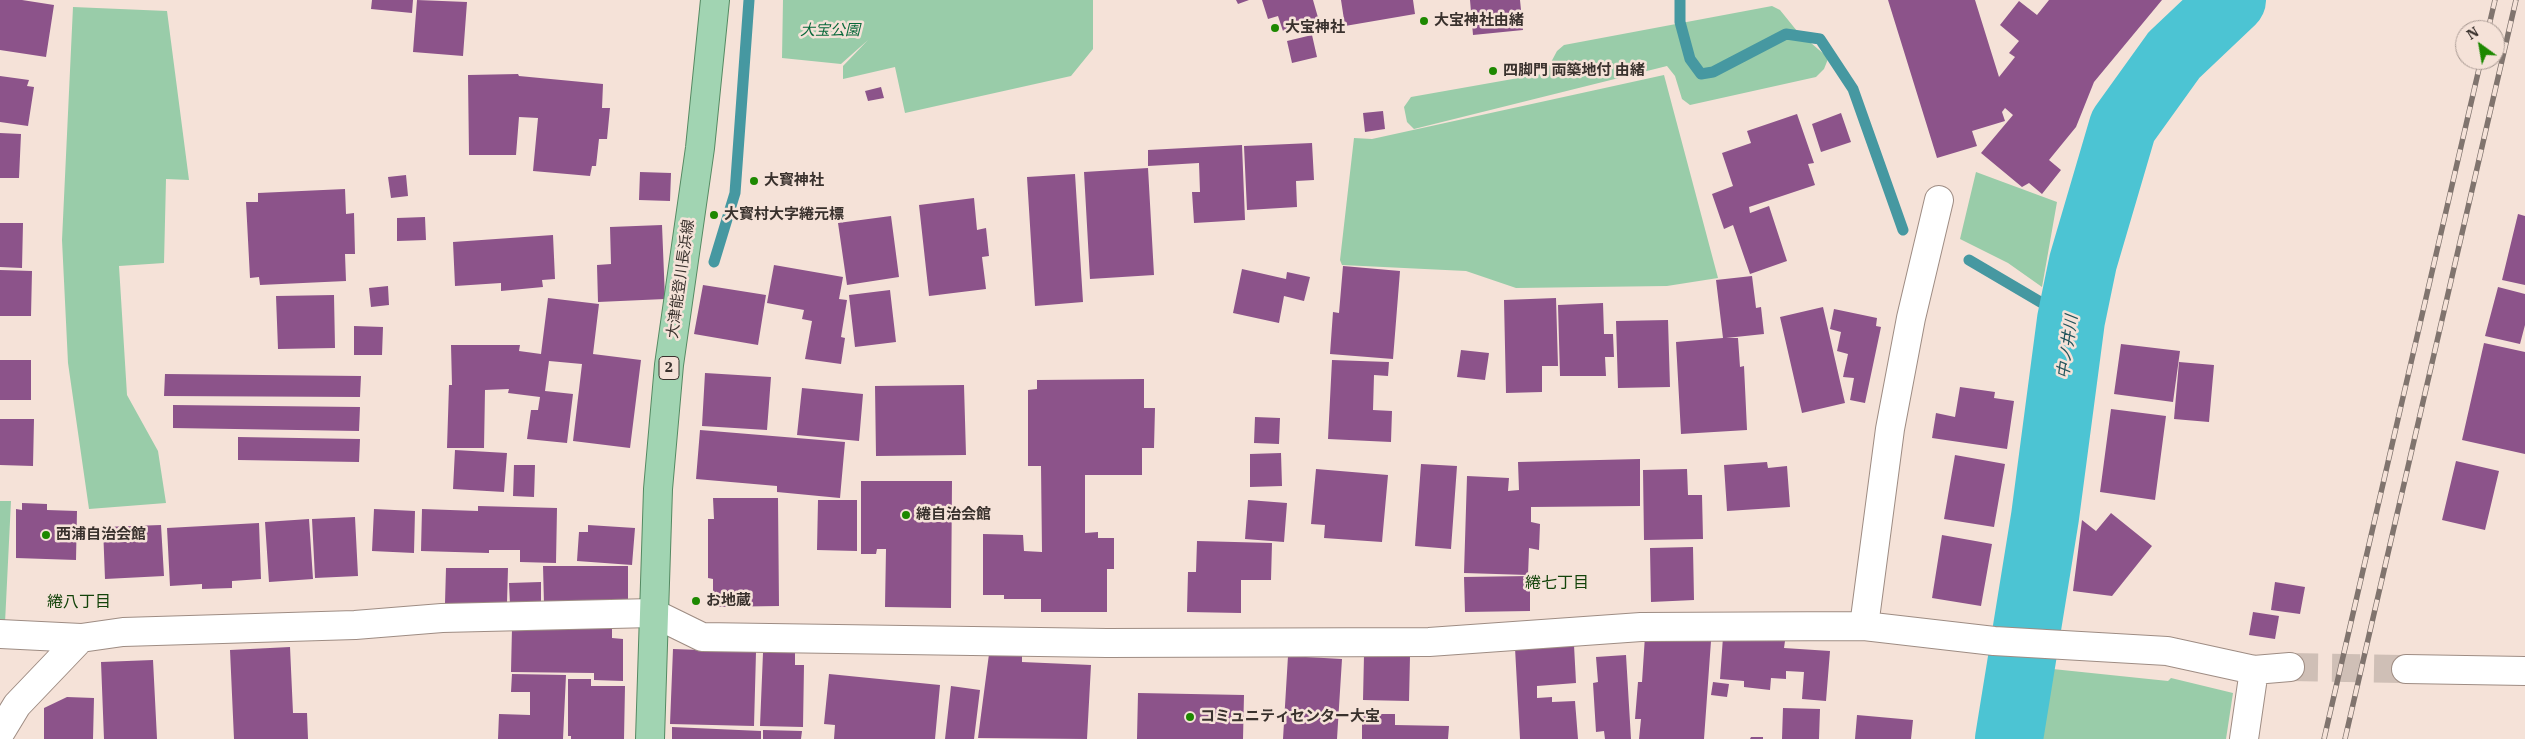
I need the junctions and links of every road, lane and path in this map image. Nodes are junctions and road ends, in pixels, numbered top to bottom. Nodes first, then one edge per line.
1 (715, 0) edge
2 (1939, 200) dead end
3 (653, 613) junction
4 (1864, 626) junction
5 (0, 634) edge
6 (81, 638) junction
7 (2290, 667) tunnel mouth
8 (2406, 669) tunnel mouth
9 (2254, 670) junction
10 (2525, 671) edge
11 (0, 733) edge
12 (650, 739) edge
13 (2244, 739) edge

1 - 3 main road, 大津能登川長浜線 / 2
2 - 4 street
3 - 4 street
3 - 6 street
3 - 12 main road, 大津能登川長浜線 / 2
4 - 9 street
5 - 6 street
6 - 11 street
7 - 9 street
8 - 10 street
9 - 13 street

